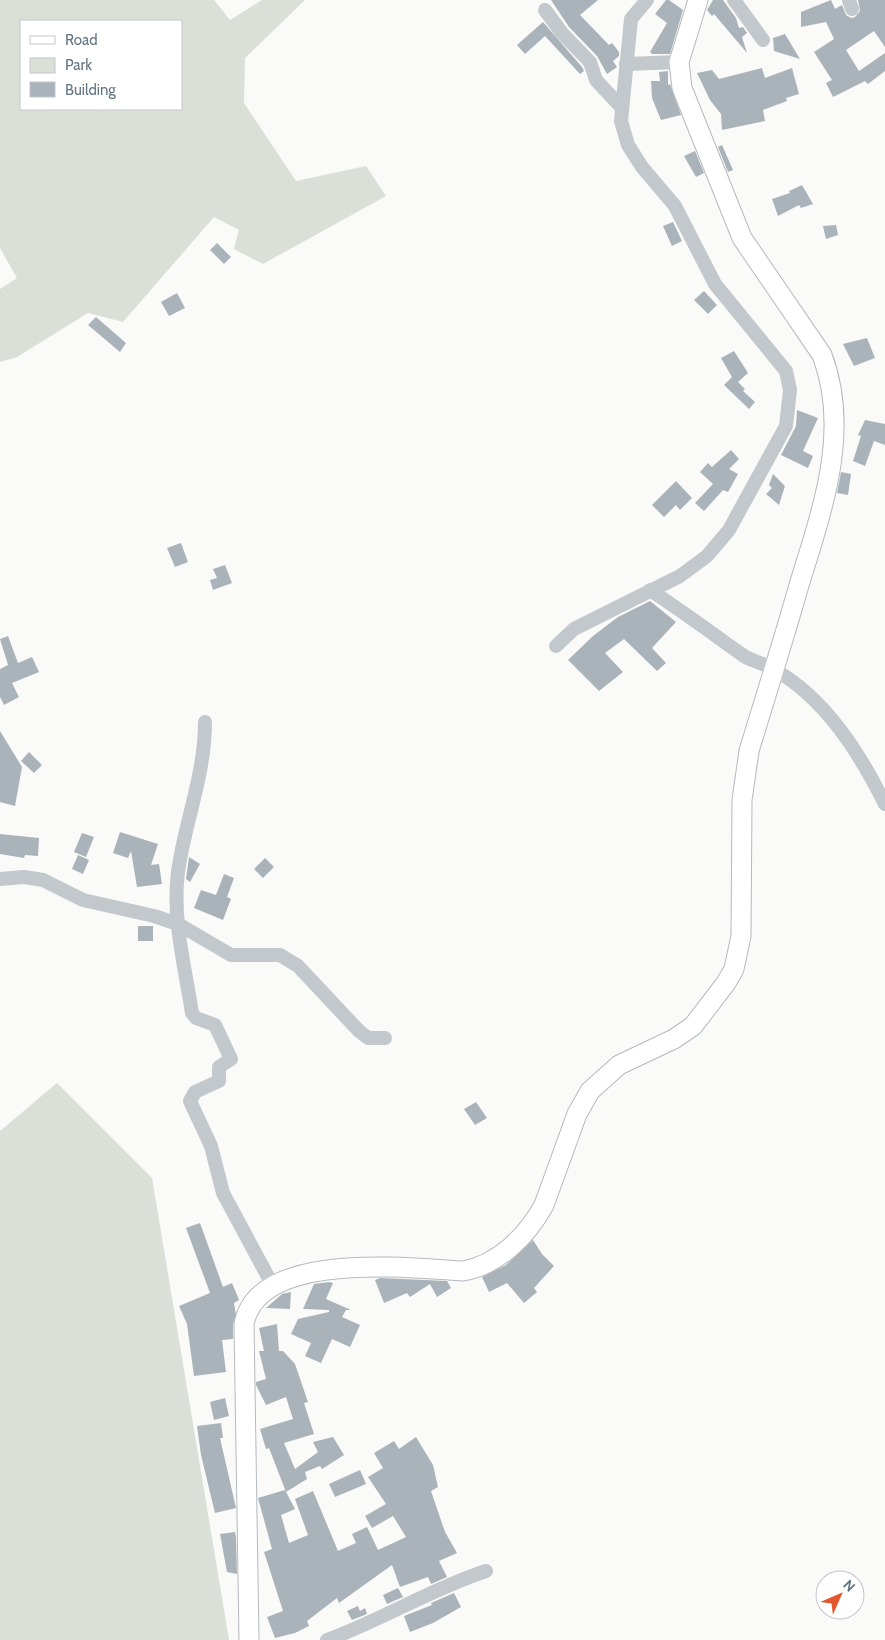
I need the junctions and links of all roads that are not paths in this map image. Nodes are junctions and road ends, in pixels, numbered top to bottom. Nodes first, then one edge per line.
1 (647, 0) edge
2 (698, 0) edge
3 (734, 0) edge
4 (545, 10) dead end
5 (763, 40) dead end
6 (679, 62) junction
7 (626, 64) junction
8 (622, 108) junction
9 (650, 590) junction
10 (556, 646) dead end
11 (774, 669) junction
12 (205, 722) dead end
13 (885, 804) edge
14 (0, 879) edge
15 (178, 924) junction
16 (385, 1038) dead end
17 (273, 1286) junction
18 (486, 1571) dead end
19 (249, 1640) edge
20 (327, 1640) edge

1 - 7 street
2 - 6 street
3 - 5 street
4 - 8 street
6 - 7 street
6 - 11 street
7 - 8 street
8 - 9 street
9 - 10 street
9 - 11 street
11 - 13 street
11 - 17 street
12 - 15 street
14 - 15 street
15 - 16 street
15 - 17 street
17 - 19 street
18 - 20 street

